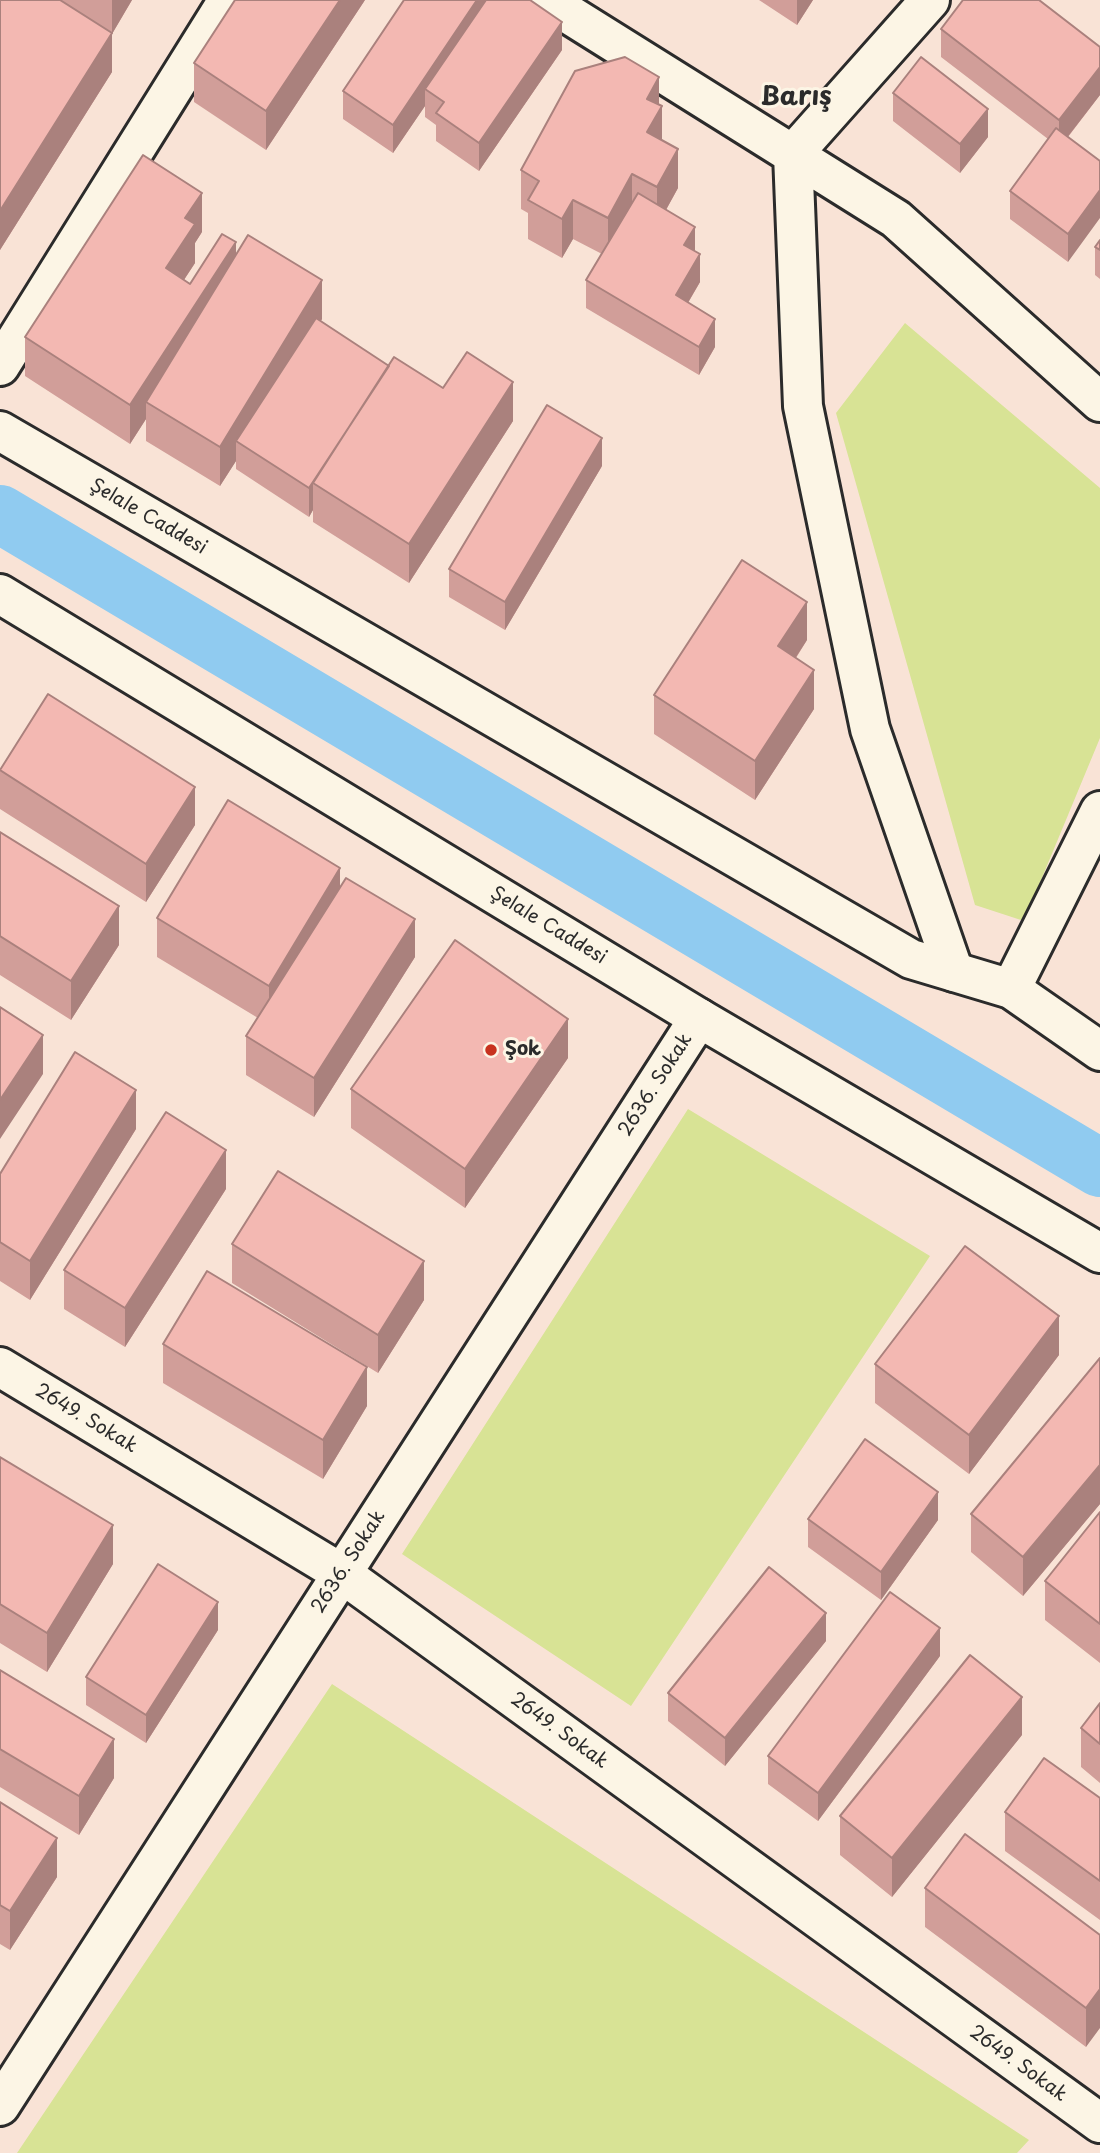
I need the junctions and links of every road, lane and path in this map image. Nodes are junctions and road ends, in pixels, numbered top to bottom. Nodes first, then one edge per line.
1 (228, 0) edge
2 (546, 0) edge
3 (930, 0) edge
4 (793, 154) junction
5 (0, 366) edge
6 (1100, 402) edge
7 (0, 431) edge
8 (0, 594) edge
9 (1100, 811) edge
10 (954, 972) junction
11 (1011, 989) junction
12 (699, 1018) junction
13 (1100, 1051) edge
14 (1100, 1253) edge
15 (0, 1367) edge
16 (341, 1573) junction
17 (0, 2106) edge
18 (1100, 2123) edge
19 (1100, 2144) edge
20 (1092, 2153) edge

1 - 5 street
2 - 4 street
3 - 4 street
4 - 6 street
4 - 10 street
7 - 10 street, Şelale Caddesi
8 - 12 street, Şelale Caddesi
9 - 11 street
10 - 11 street, Şelale Caddesi
11 - 13 street, Şelale Caddesi
12 - 14 street, Şelale Caddesi
12 - 16 street, 2636. Sokak
15 - 16 street, 2649. Sokak
16 - 17 street, 2636. Sokak
16 - 18 street, 2649. Sokak
19 - 20 street

